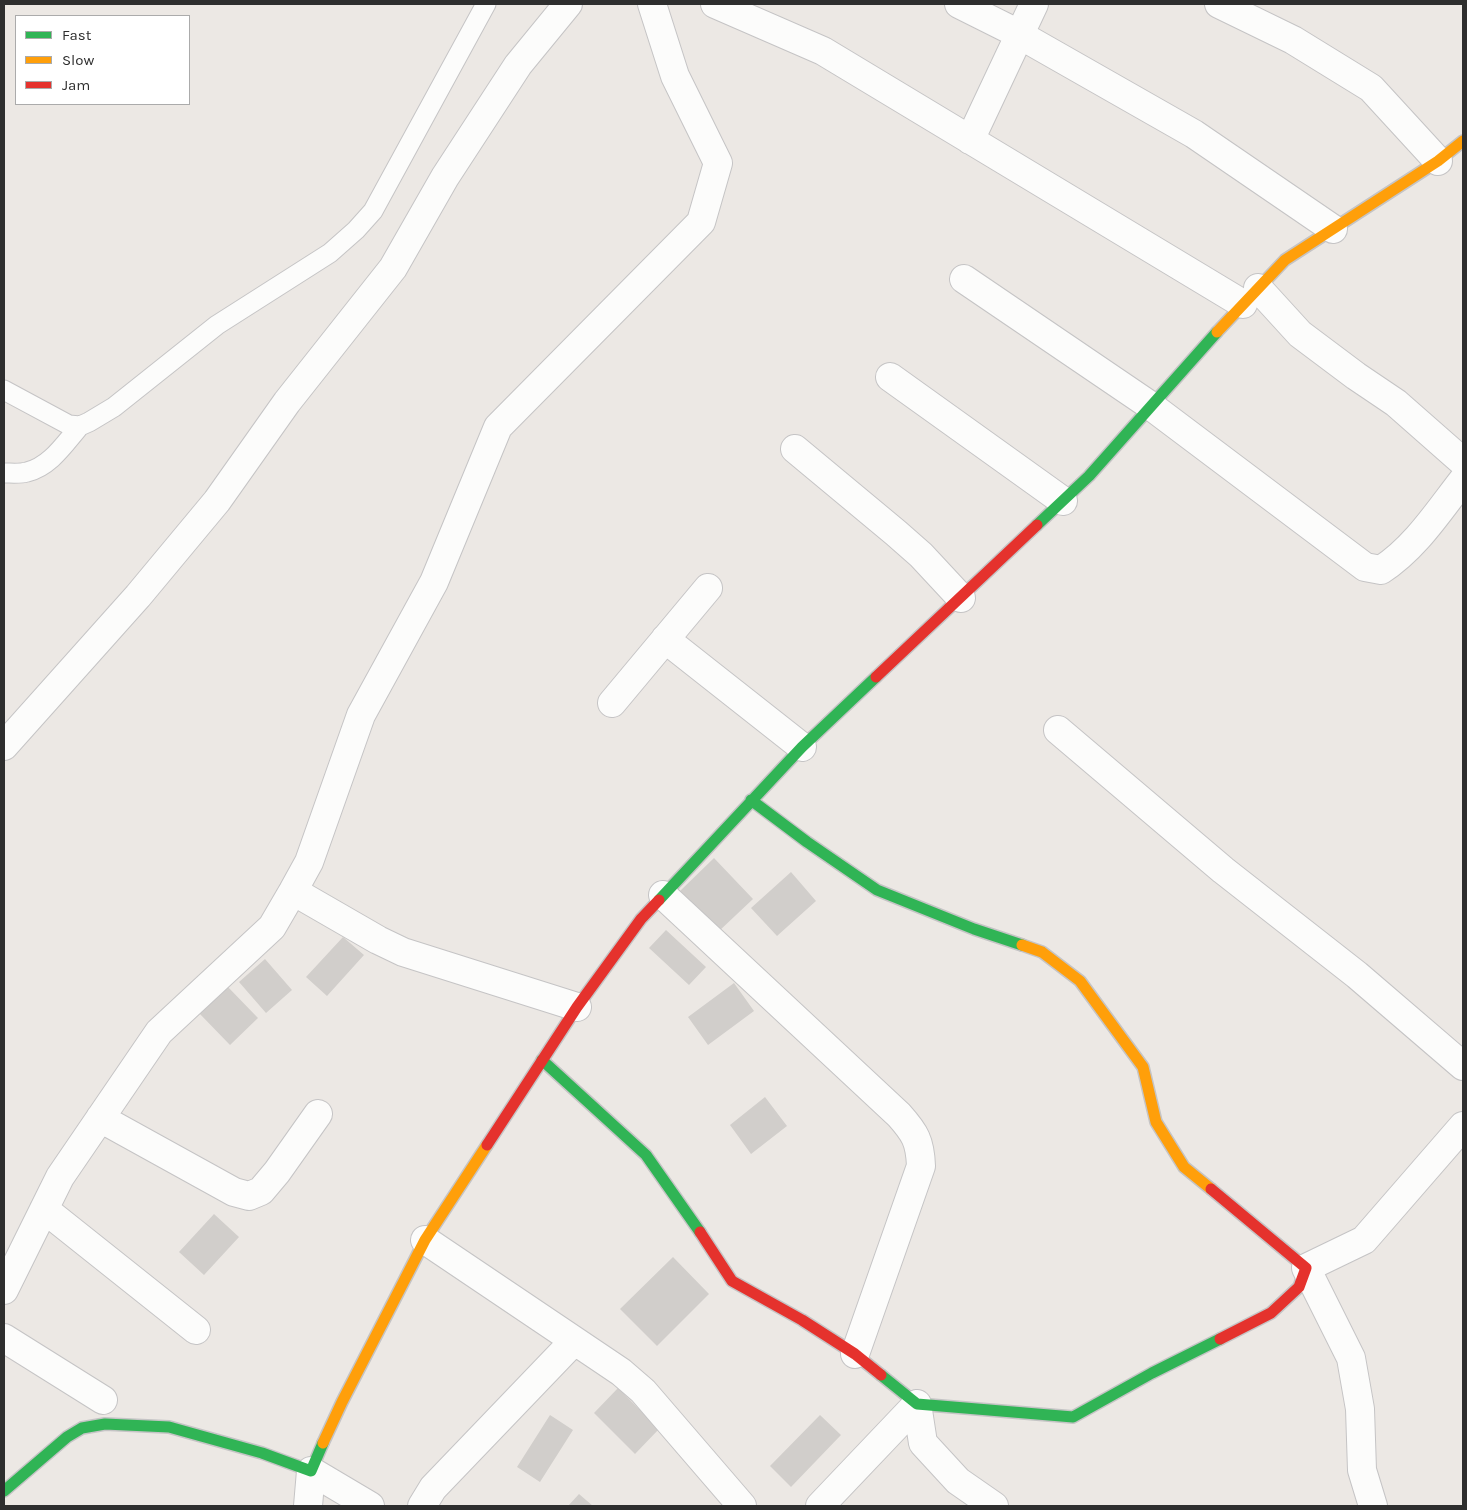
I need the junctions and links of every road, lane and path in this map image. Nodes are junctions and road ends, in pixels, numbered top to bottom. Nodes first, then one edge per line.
1 (486, 4) edge
2 (568, 4) edge
3 (652, 4) edge
4 (715, 4) edge
5 (959, 4) edge
6 (1034, 4) edge
7 (1219, 4) edge
8 (1019, 34) junction
9 (970, 140) junction
10 (1463, 141) edge
11 (1438, 161) junction
12 (1333, 229) junction
13 (964, 279) dead end
14 (1250, 296) junction
15 (890, 377) dead end
16 (4, 390) edge
17 (1151, 406) junction
18 (80, 426) junction
19 (794, 449) dead end
20 (1463, 462) edge
21 (4, 473) edge
22 (1463, 480) edge
23 (1062, 501) junction
24 (708, 588) dead end
25 (961, 598) junction
26 (665, 639) junction
27 (612, 703) dead end
28 (1058, 730) dead end
29 (4, 746) edge
30 (802, 747) junction
31 (751, 800) junction
32 (293, 891) junction
33 (663, 895) junction
34 (577, 1007) junction
35 (542, 1060) junction
36 (1463, 1066) edge
37 (318, 1114) dead end
38 (100, 1118) junction
39 (1463, 1126) edge
40 (44, 1208) junction
41 (425, 1240) junction
42 (1306, 1268) junction
43 (4, 1290) edge
44 (196, 1330) dead end
45 (4, 1338) edge
46 (574, 1340) junction
47 (855, 1354) junction
48 (103, 1400) dead end
49 (917, 1404) junction
50 (311, 1471) junction
51 (4, 1491) edge
52 (308, 1506) edge
53 (370, 1506) edge
54 (422, 1506) edge
55 (742, 1506) edge
56 (820, 1506) edge
57 (994, 1506) edge
58 (1373, 1506) edge

1 - 18 lane
2 - 29 street
3 - 32 street
4 - 9 street
5 - 8 street
6 - 8 street
7 - 11 street
8 - 9 street
8 - 12 street
9 - 14 street
10 - 11 street
11 - 12 street
12 - 14 street
13 - 17 street
14 - 17 street
14 - 20 street
15 - 23 street
16 - 18 lane
17 - 22 street
17 - 23 street
18 - 21 lane
19 - 25 street
23 - 25 street
24 - 26 street
25 - 30 street
26 - 27 street
26 - 30 street
28 - 36 street
30 - 31 street
31 - 33 street
31 - 42 street
32 - 34 street
32 - 38 street
33 - 34 street
33 - 47 street
34 - 35 street
35 - 41 street
35 - 47 street
37 - 38 street
38 - 40 street
39 - 42 street
40 - 43 street
40 - 44 street
41 - 46 street
41 - 50 street
42 - 49 street
42 - 58 street
45 - 48 street
46 - 54 street
46 - 55 street
47 - 49 street
49 - 56 street
49 - 57 street
50 - 51 street
50 - 52 street
50 - 53 street

